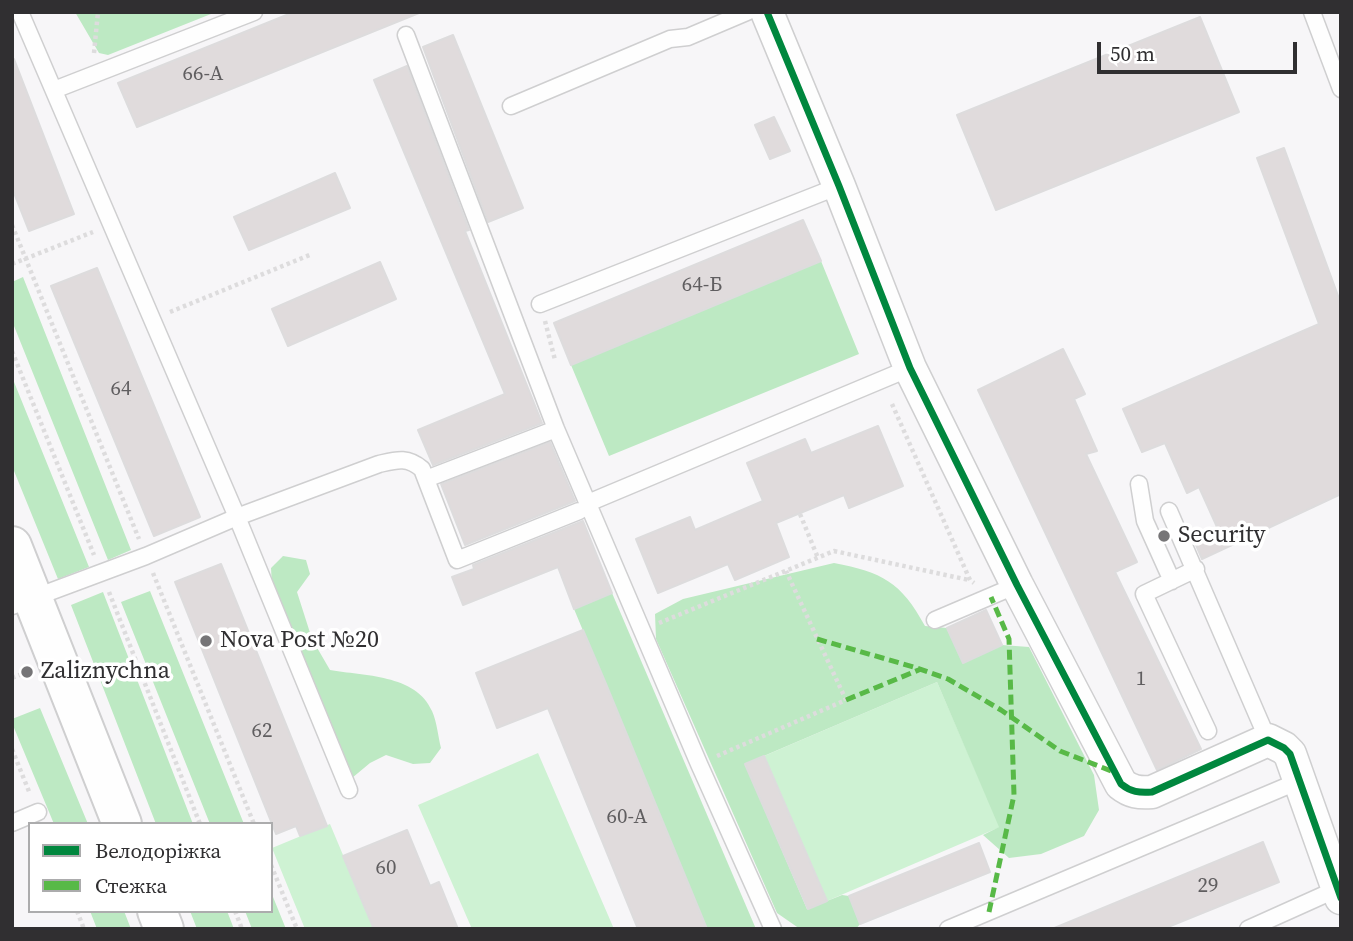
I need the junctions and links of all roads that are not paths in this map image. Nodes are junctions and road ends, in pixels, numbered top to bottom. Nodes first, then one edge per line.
1 (20, 12) edge
2 (254, 12) edge
3 (747, 12) edge
4 (768, 12) edge
5 (1312, 12) edge
6 (406, 34) dead end
7 (1341, 89) edge
8 (54, 90) junction
9 (511, 106) dead end
10 (839, 186) junction
11 (540, 304) dead end
12 (910, 368) junction
13 (556, 429) junction
14 (426, 479) junction
15 (1139, 484) dead end
16 (584, 507) junction
17 (1169, 510) dead end
18 (237, 517) junction
19 (12, 546) edge
20 (1196, 569) junction
21 (1172, 582) junction
22 (1017, 585) junction
23 (22, 602) edge
24 (935, 620) dead end
25 (1208, 731) dead end
26 (1268, 740) junction
27 (1299, 781) junction
28 (349, 790) dead end
29 (38, 812) road end
30 (121, 822) edge
31 (12, 823) edge
32 (1339, 893) edge
33 (773, 929) edge
34 (948, 929) edge
35 (1248, 929) edge

1 - 8 lane
2 - 8 lane
3 - 9 lane
4 - 10 street
5 - 7 lane
6 - 13 lane
8 - 18 lane
10 - 11 lane
10 - 12 street
12 - 16 lane
12 - 22 street
13 - 14 lane
13 - 16 lane
14 - 16 lane
14 - 18 lane
15 - 21 lane
16 - 33 lane
17 - 20 lane
18 - 23 lane
18 - 28 lane
19 - 23 main road
20 - 21 lane
20 - 26 lane
21 - 25 lane
22 - 24 lane
22 - 26 street
23 - 30 main road
26 - 27 street
27 - 32 street
27 - 34 lane
29 - 31 lane
32 - 35 lane

